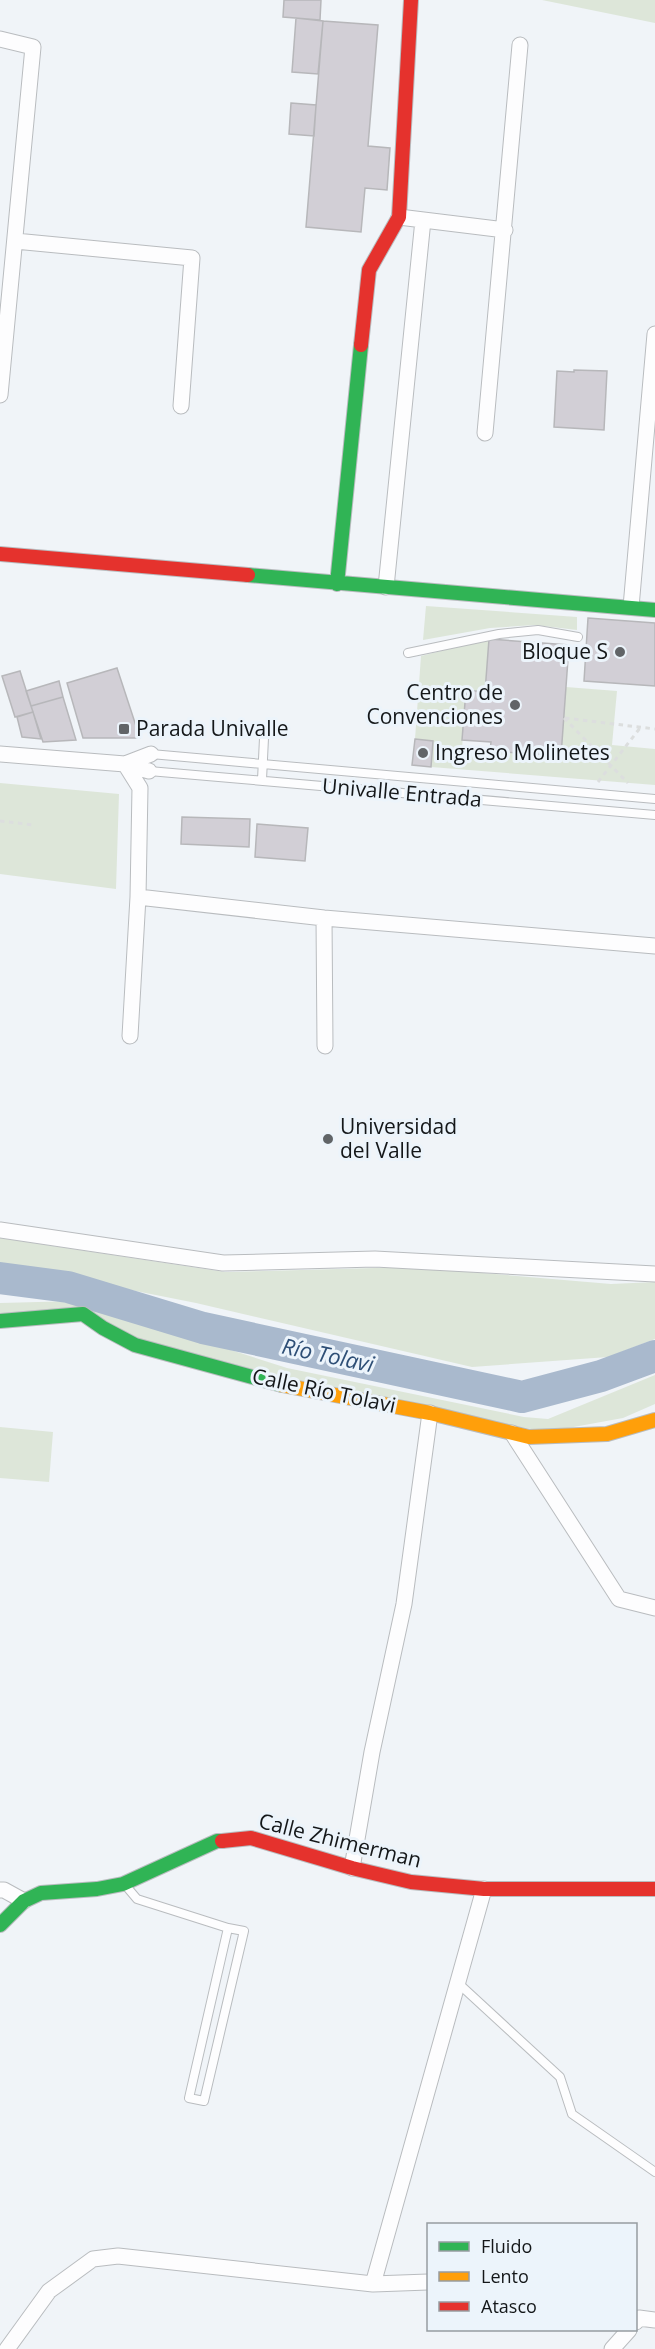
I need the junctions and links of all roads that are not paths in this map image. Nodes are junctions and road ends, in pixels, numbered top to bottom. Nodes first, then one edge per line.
1 (411, 0) edge
2 (0, 39) edge
3 (520, 45) dead end
4 (399, 217) junction
5 (423, 220) junction
6 (505, 230) junction
7 (15, 241) junction
8 (6, 275) edge
9 (655, 334) edge
10 (0, 395) edge
11 (181, 406) dead end
12 (485, 433) dead end
13 (0, 554) edge
14 (337, 584) junction
15 (386, 587) junction
16 (631, 607) junction
17 (655, 610) edge
18 (578, 637) dead end
19 (408, 653) dead end
20 (264, 738) dead end
21 (0, 754) edge
22 (151, 754) joint
23 (125, 764) junction
24 (263, 764) junction
25 (149, 771) joint
26 (398, 777) junction
27 (262, 780) junction
28 (396, 792) junction
29 (655, 799) edge
30 (655, 814) edge
31 (138, 897) junction
32 (324, 918) junction
33 (655, 946) edge
34 (130, 1035) dead end
35 (325, 1046) dead end
36 (0, 1230) edge
37 (655, 1274) edge
38 (0, 1321) edge
39 (430, 1413) junction
40 (655, 1420) edge
41 (512, 1433) junction
42 (655, 1608) edge
43 (352, 1868) junction
44 (123, 1884) junction
45 (484, 1889) junction
46 (655, 1889) edge
47 (0, 1890) edge
48 (24, 1901) junction
49 (0, 1925) edge
50 (228, 1928) junction
51 (458, 1983) junction
52 (655, 2172) edge
53 (427, 2282) edge
54 (373, 2284) junction
55 (637, 2319) edge
56 (655, 2320) edge
57 (628, 2331) edge
58 (7, 2349) edge
59 (612, 2349) edge

1 - 4 street
2 - 7 street
3 - 6 street
4 - 5 street
4 - 14 street
5 - 6 street
5 - 15 street
6 - 12 street
7 - 8 street
7 - 11 street
8 - 10 street
9 - 16 street
13 - 14 street
14 - 15 street
15 - 16 street
16 - 17 street
18 - 19 lane
20 - 24 lane
21 - 23 street
22 - 23 street
22 - 24 lane
23 - 25 street
23 - 31 street
24 - 26 lane
24 - 27 lane
25 - 27 lane, Univalle Entrada
26 - 28 lane
26 - 29 lane
27 - 28 lane, Univalle Entrada
28 - 30 lane, Univalle Entrada
31 - 32 street
31 - 34 street
32 - 33 street
32 - 35 street
36 - 37 street
38 - 39 street, Calle Río Tolavi
39 - 41 street, Calle Río Tolavi
39 - 43 street
40 - 41 street, Calle Río Tolavi
41 - 42 street
43 - 44 street, Calle Zhimerman
43 - 45 street, Calle Zhimerman
44 - 48 street, Calle Zhimerman
44 - 50 lane
45 - 46 street, Calle Zhimerman
45 - 51 street
47 - 48 street
48 - 49 street, Calle Zhimerman
50 - 50 lane
51 - 52 lane
51 - 54 street
53 - 54 street
54 - 58 street
55 - 56 street
57 - 59 street

